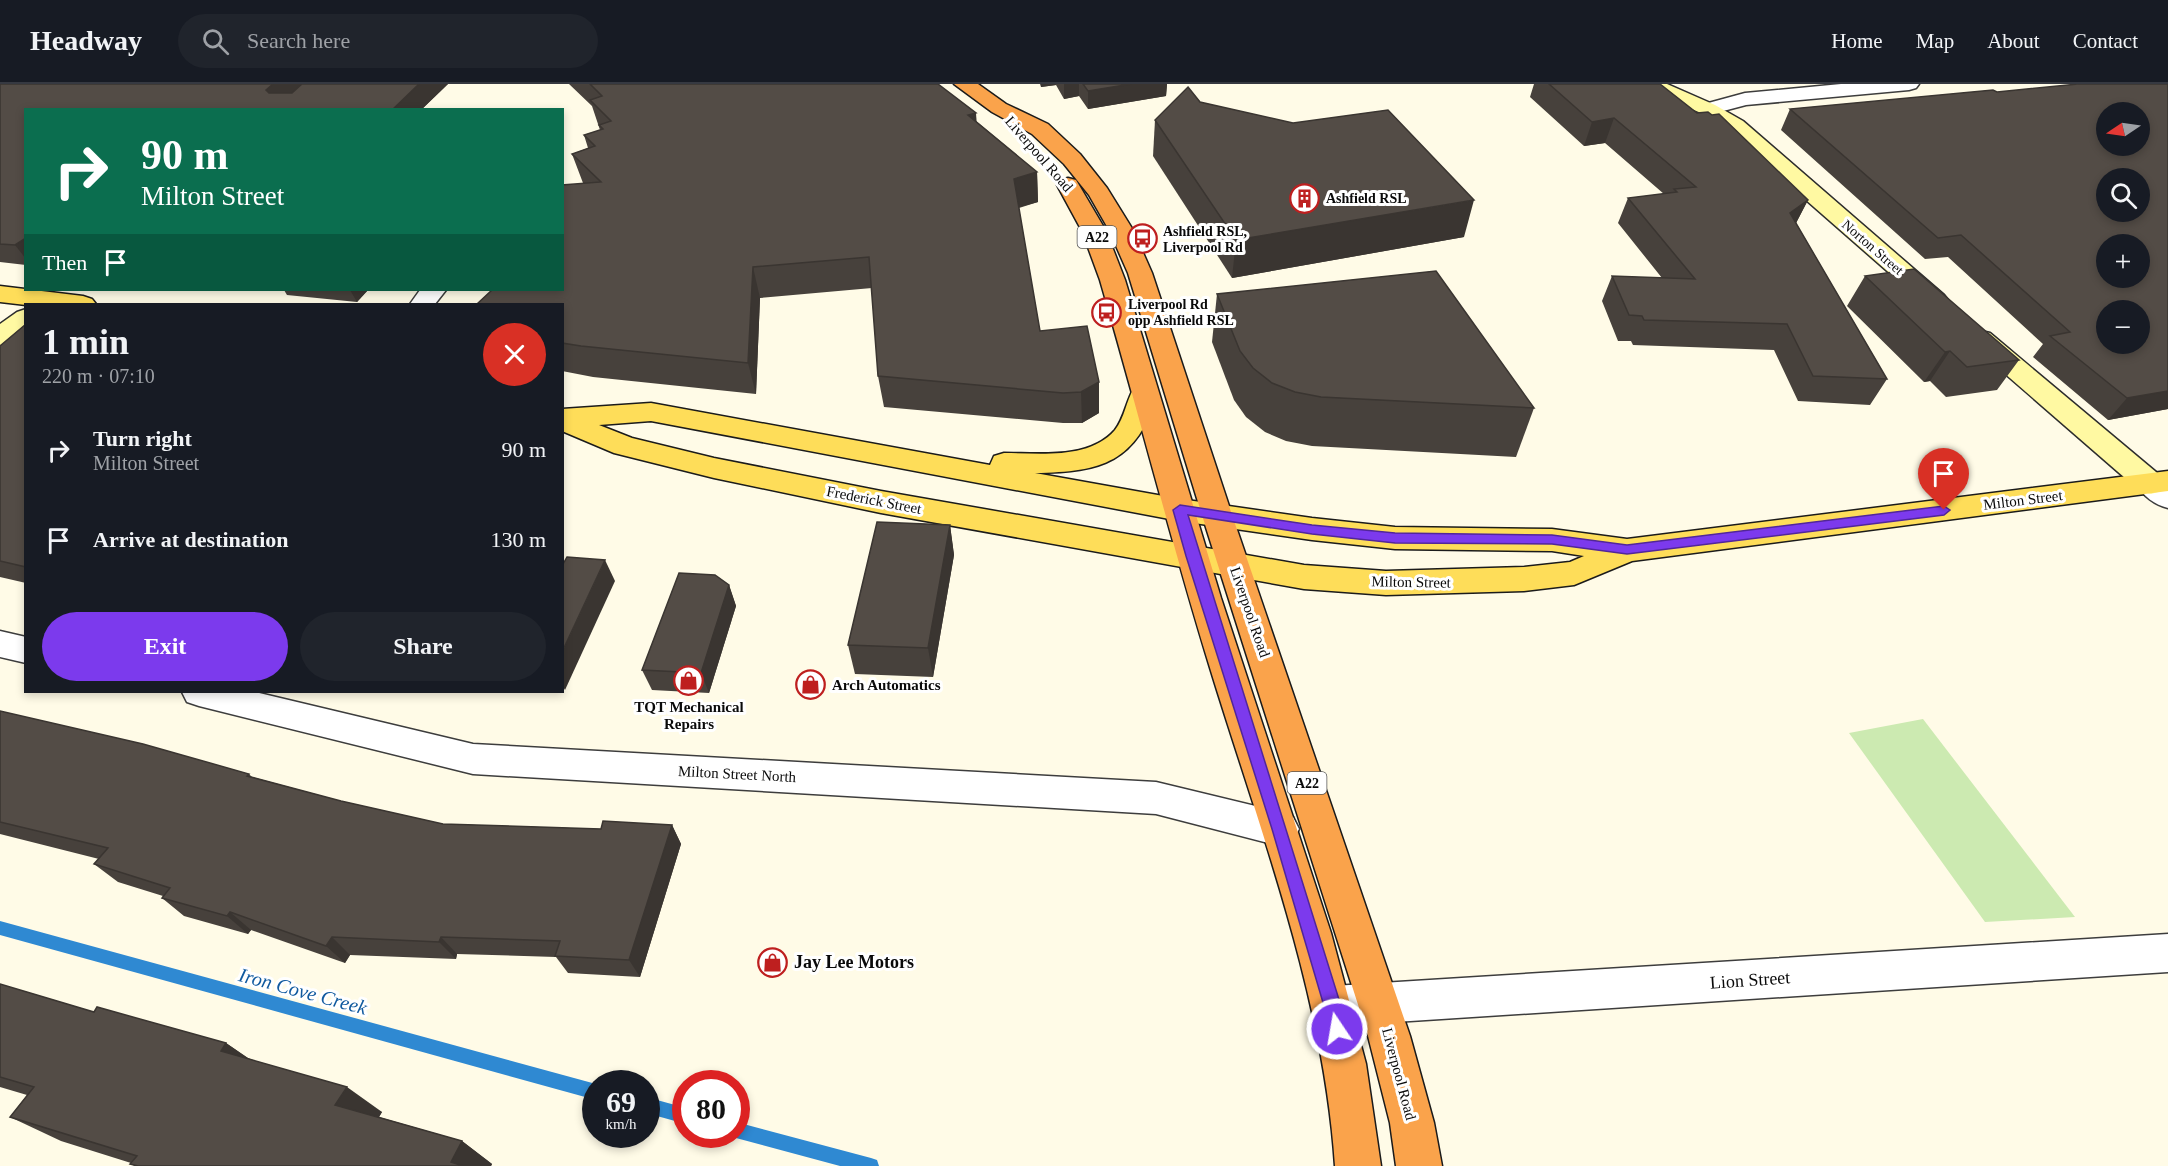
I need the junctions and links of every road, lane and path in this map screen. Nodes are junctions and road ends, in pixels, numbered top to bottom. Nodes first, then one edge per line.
1 (964, 84) edge
2 (1649, 84) edge
3 (1909, 84) edge
4 (999, 108) junction
5 (1708, 109) junction
6 (432, 291) edge
7 (0, 294) edge
8 (49, 298) edge
9 (77, 303) edge
10 (423, 303) edge
11 (24, 319) edge
12 (0, 337) edge
13 (1144, 394) junction
14 (564, 419) edge
15 (564, 420) edge
16 (939, 465) junction
17 (2162, 488) edge
18 (1180, 510) junction
19 (1217, 515) junction
20 (1627, 550) junction
21 (1192, 556) junction
22 (1234, 564) junction
23 (0, 644) edge
24 (24, 650) edge
25 (204, 693) edge
26 (1280, 829) junction
27 (2168, 953) edge
28 (1379, 1004) junction
29 (1333, 1006) junction
30 (1358, 1166) edge
31 (1419, 1166) edge

1 - 4 highway, Liverpool Road / A22
2 - 5 main road, Norton Street
3 - 5 street
4 - 13 highway, Liverpool Road / A22
4 - 19 highway, Liverpool Road / A22
5 - 17 main road, Norton Street
6 - 10 street
7 - 8 main road
8 - 9 main road
11 - 12 main road
13 - 16 main road
13 - 18 highway, Liverpool Road / A22
14 - 16 main road, Frederick Street
15 - 21 main road, Frederick Street
16 - 18 main road, Frederick Street
17 - 20 main road, Milton Street
18 - 19 main road, Milton Street
18 - 21 highway, Liverpool Road / A22
19 - 20 main road, Milton Street
19 - 22 highway, Liverpool Road / A22
20 - 22 main road, Milton Street
21 - 22 main road, Milton Street
21 - 26 highway, Liverpool Road / A22
22 - 28 highway, Liverpool Road / A22
23 - 24 street
25 - 26 street, Milton Street North
26 - 29 highway, Liverpool Road / A22
27 - 28 street, Lion Street
28 - 29 street, Lion Street
28 - 31 highway, Liverpool Road / A22
29 - 30 highway, Liverpool Road / A22

